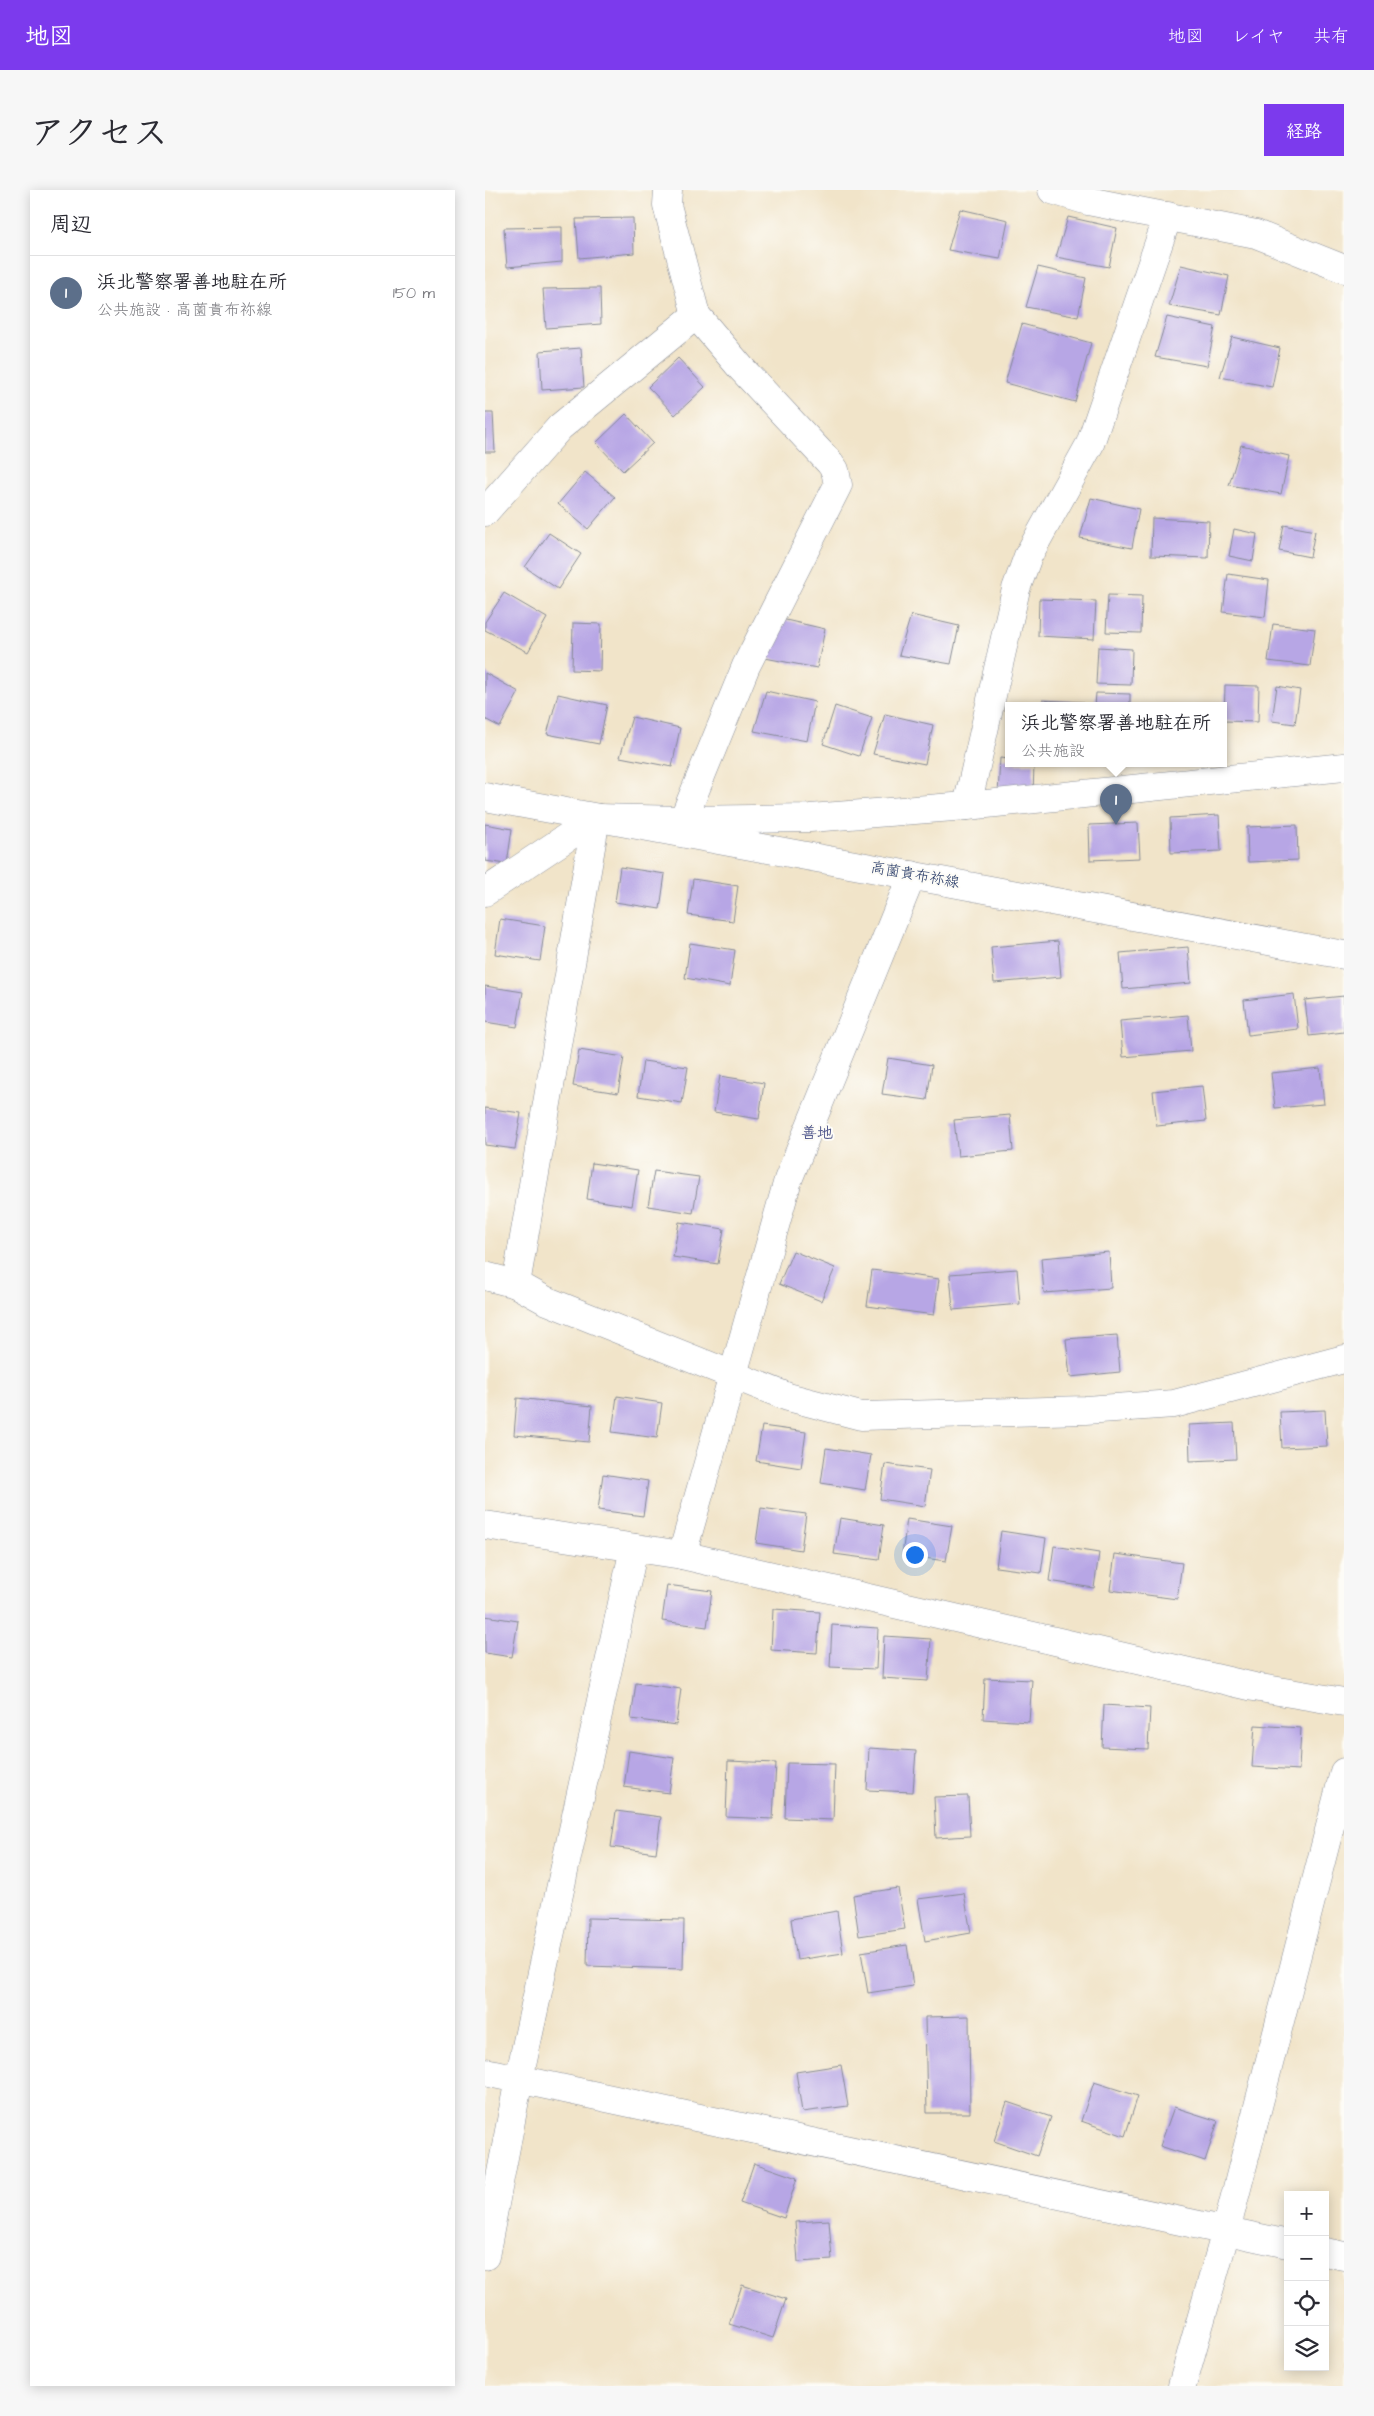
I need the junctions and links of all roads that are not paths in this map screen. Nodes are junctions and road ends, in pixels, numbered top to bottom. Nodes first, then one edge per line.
1 (668, 190) edge
2 (1052, 190) edge
3 (1168, 216) junction
4 (1344, 269) edge
5 (696, 315) junction
6 (485, 512) edge
7 (1344, 767) edge
8 (485, 797) edge
9 (967, 806) junction
10 (596, 818) junction
11 (683, 820) junction
12 (912, 875) junction
13 (485, 892) edge
14 (1344, 955) edge
15 (485, 1276) edge
16 (516, 1284) junction
17 (1344, 1359) edge
18 (733, 1376) junction
19 (485, 1525) edge
20 (633, 1548) junction
21 (682, 1555) junction
22 (1344, 1702) edge
23 (1344, 1772) edge
24 (485, 2072) edge
25 (519, 2079) junction
26 (1226, 2231) junction
27 (1284, 2243) edge
28 (1329, 2253) edge
29 (485, 2256) edge
30 (1344, 2256) edge
31 (1182, 2386) edge

1 - 5 street
2 - 3 street
3 - 4 street
3 - 9 street
5 - 6 street
5 - 11 street
7 - 9 street
8 - 10 street, 高薗貴布祢線
9 - 11 street
10 - 11 street
10 - 12 street, 高薗貴布祢線
10 - 13 street
10 - 16 street
12 - 14 street, 高薗貴布祢線
12 - 18 street
15 - 16 street
16 - 18 street
17 - 18 street
18 - 21 street
19 - 20 street
20 - 21 street
20 - 25 street
21 - 22 street
23 - 26 street
24 - 25 street
25 - 26 street
25 - 29 street
26 - 27 street
26 - 31 street
28 - 30 street

